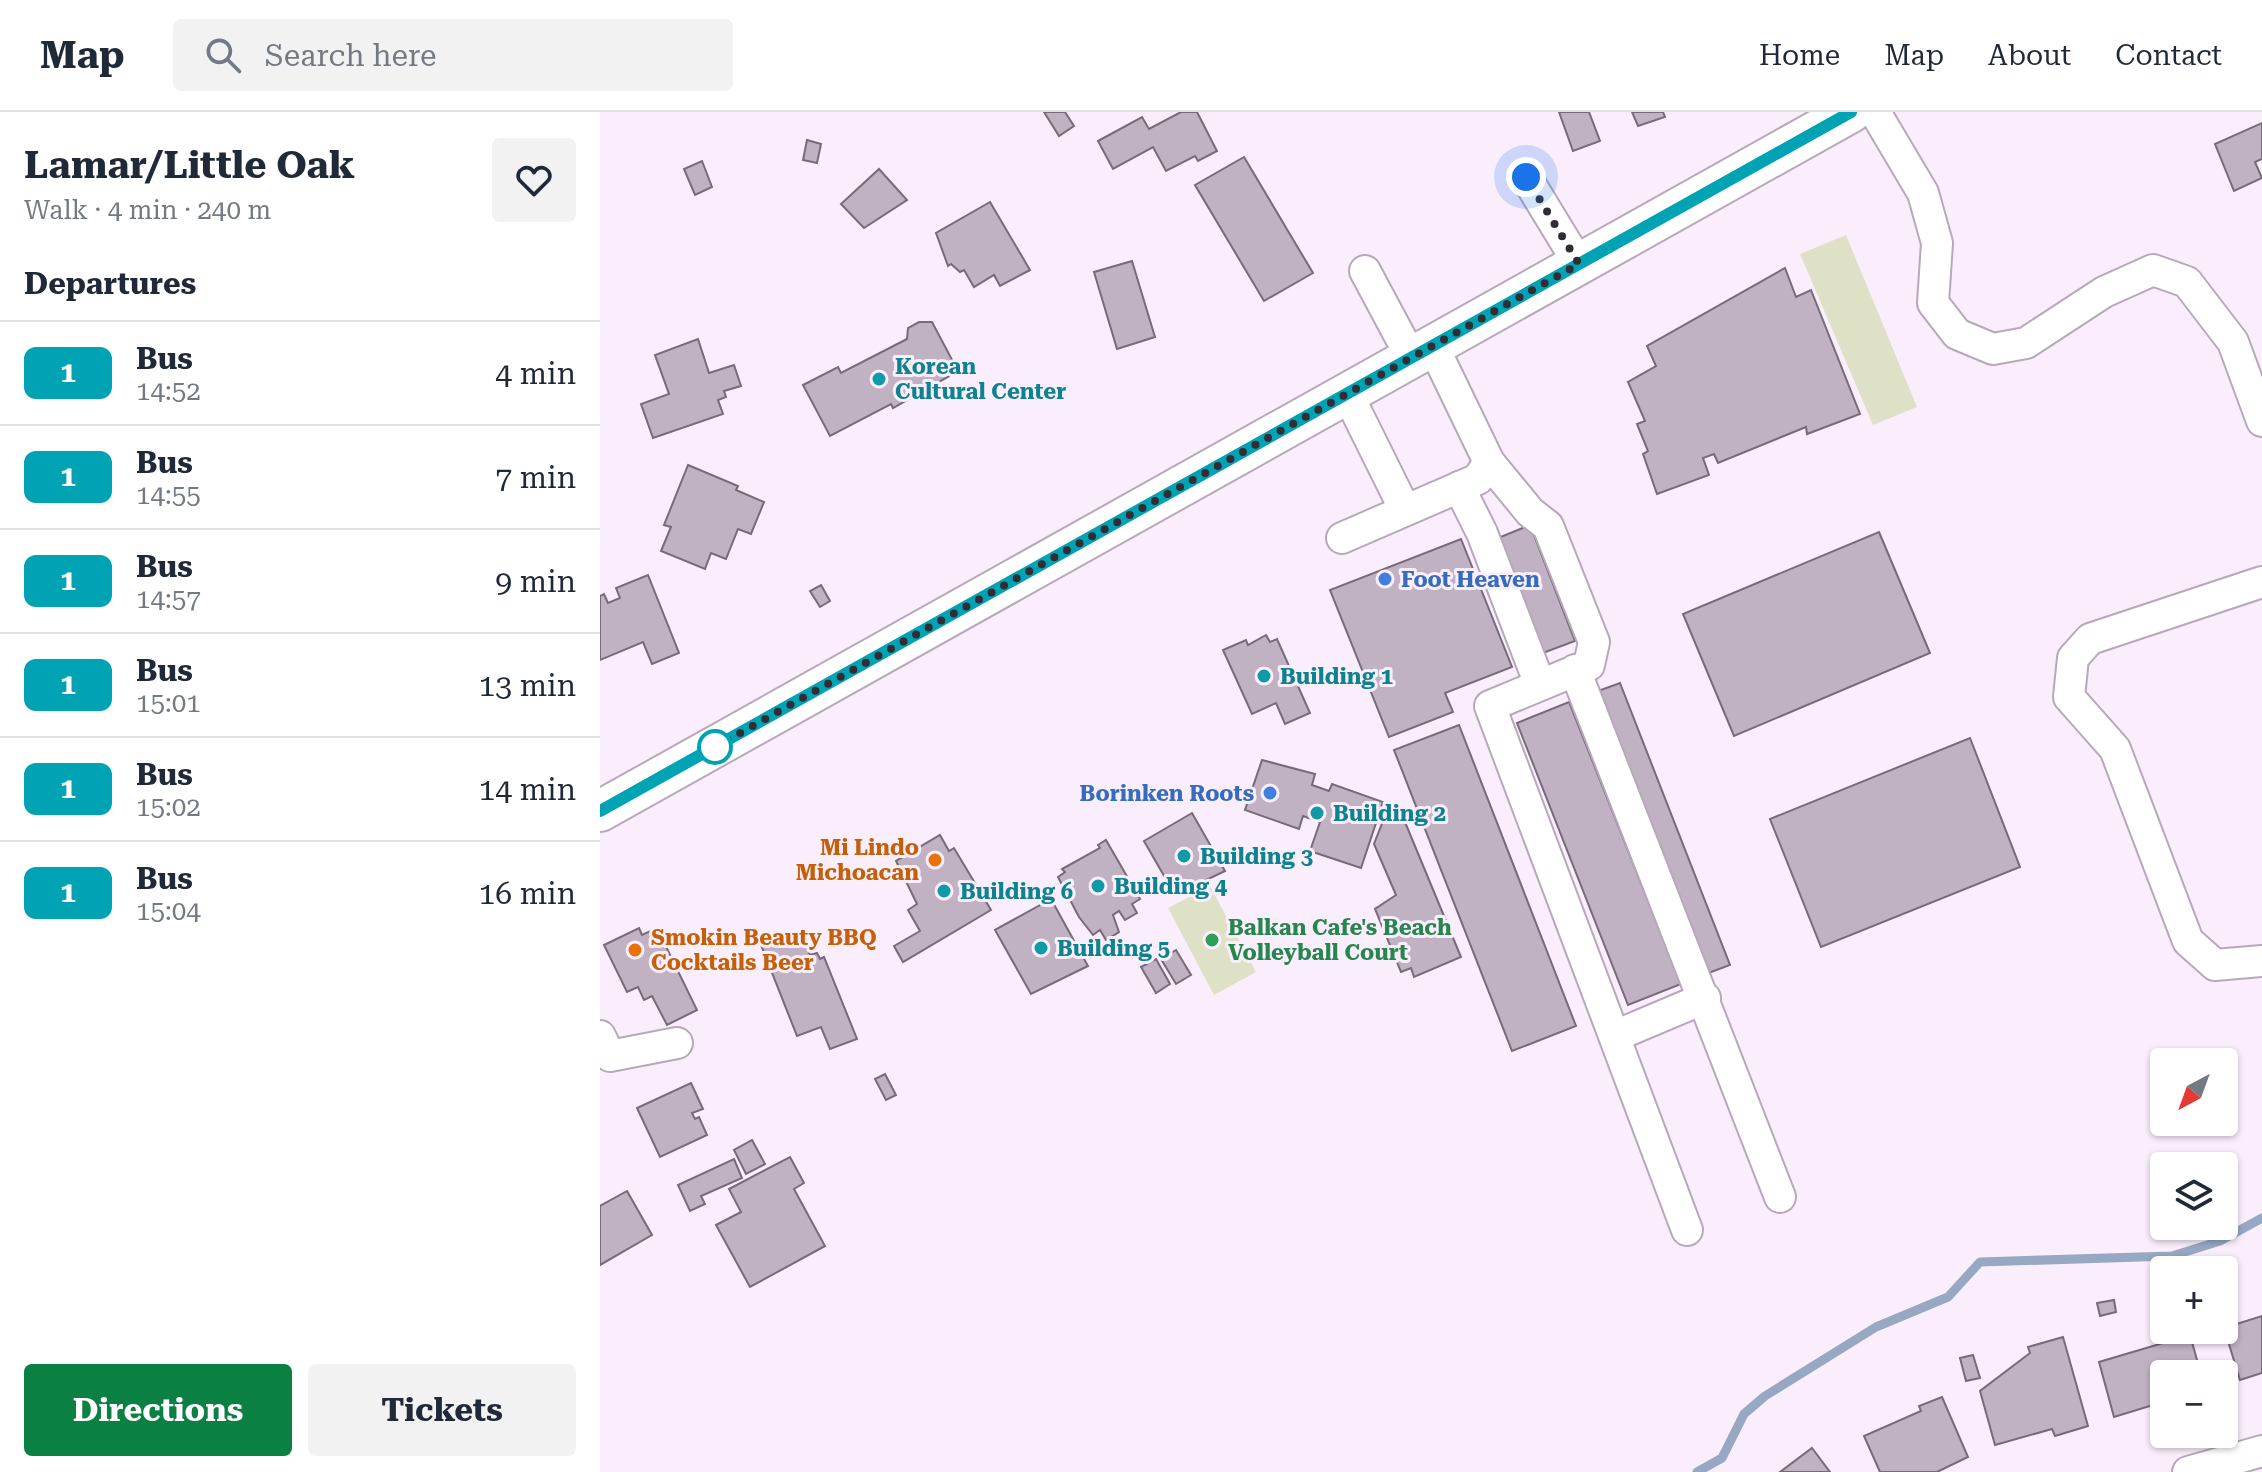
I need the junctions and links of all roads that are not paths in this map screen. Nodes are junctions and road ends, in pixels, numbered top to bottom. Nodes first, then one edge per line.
1 (1851, 112) edge
2 (1875, 112) edge
3 (1526, 177) dead end
4 (1579, 264) junction
5 (1365, 271) dead end
6 (1422, 352) junction
7 (1347, 393) junction
8 (2262, 421) edge
9 (1489, 462) junction
10 (1459, 487) junction
11 (1405, 510) junction
12 (1342, 538) dead end
13 (2262, 582) edge
14 (1575, 670) junction
15 (1540, 685) junction
16 (600, 811) edge
17 (2262, 961) edge
18 (1705, 998) junction
19 (600, 1036) edge
20 (1615, 1036) junction
21 (677, 1043) dead end
22 (1780, 1197) dead end
23 (1687, 1230) dead end
24 (2262, 1451) edge
25 (2202, 1470) edge

1 - 4 main road
2 - 8 street
3 - 4 street
4 - 6 main road
5 - 6 street
6 - 7 main road
6 - 9 street
7 - 11 street
7 - 16 main road
9 - 10 street
9 - 14 street
10 - 11 street
10 - 15 street
11 - 12 street
13 - 17 street
14 - 15 street
14 - 18 street
15 - 20 street
18 - 20 street
18 - 22 street
19 - 21 street
20 - 23 street
24 - 25 street

